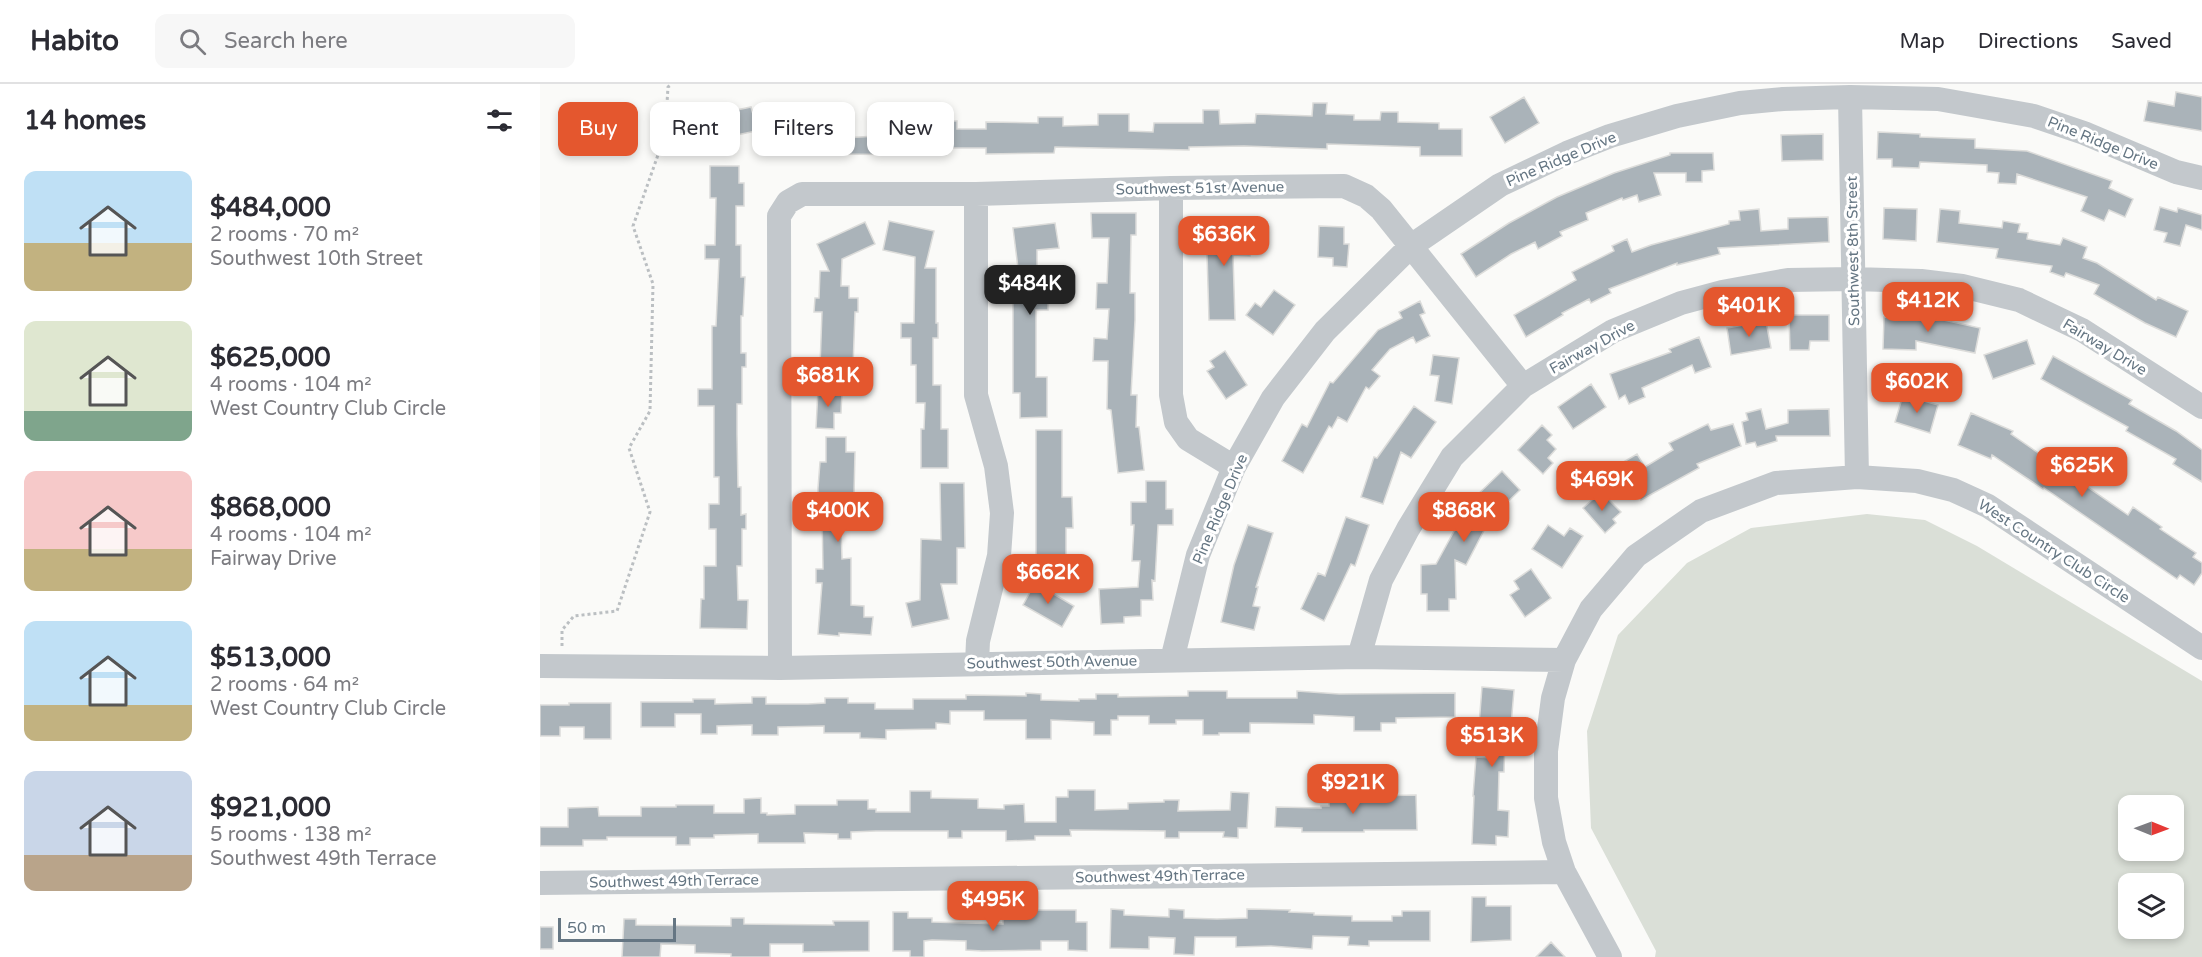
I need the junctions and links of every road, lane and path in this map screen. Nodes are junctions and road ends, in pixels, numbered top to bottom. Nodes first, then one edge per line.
1 (672, 84) edge
2 (1850, 97) junction
3 (2202, 178) edge
4 (1171, 188) junction
5 (976, 194) junction
6 (1411, 246) junction
7 (1853, 279) junction
8 (1523, 386) junction
9 (2202, 407) edge
10 (1234, 467) junction
11 (1857, 477) junction
12 (2202, 648) edge
13 (1359, 657) junction
14 (1172, 660) junction
15 (1564, 660) junction
16 (977, 663) junction
17 (551, 666) edge
18 (780, 668) junction
19 (1564, 872) junction
20 (540, 883) edge
21 (1610, 957) edge

1 - 17 path
2 - 3 street, Pine Ridge Drive
2 - 6 street, Pine Ridge Drive
2 - 7 street, Southwest 8th Street
4 - 5 street, Southwest 51st Avenue
4 - 6 street, Southwest 51st Avenue
4 - 10 street
5 - 16 street
5 - 18 street, Southwest 51st Avenue
6 - 8 street, Southwest 51st Avenue
6 - 10 street, Pine Ridge Drive
7 - 8 street, Fairway Drive
7 - 9 street, Fairway Drive
7 - 11 street, Southwest 8th Street
8 - 13 street, Fairway Drive
10 - 14 street, Pine Ridge Drive
11 - 12 street, West Country Club Circle
11 - 15 street, West Country Club Circle
13 - 14 street, Southwest 50th Avenue
13 - 15 street, Southwest 50th Avenue
14 - 16 street, Southwest 50th Avenue
15 - 19 street, West Country Club Circle
16 - 18 street, Southwest 50th Avenue
17 - 18 street, Southwest 50th Avenue
19 - 20 street, Southwest 49th Terrace
19 - 21 street, West Country Club Circle

